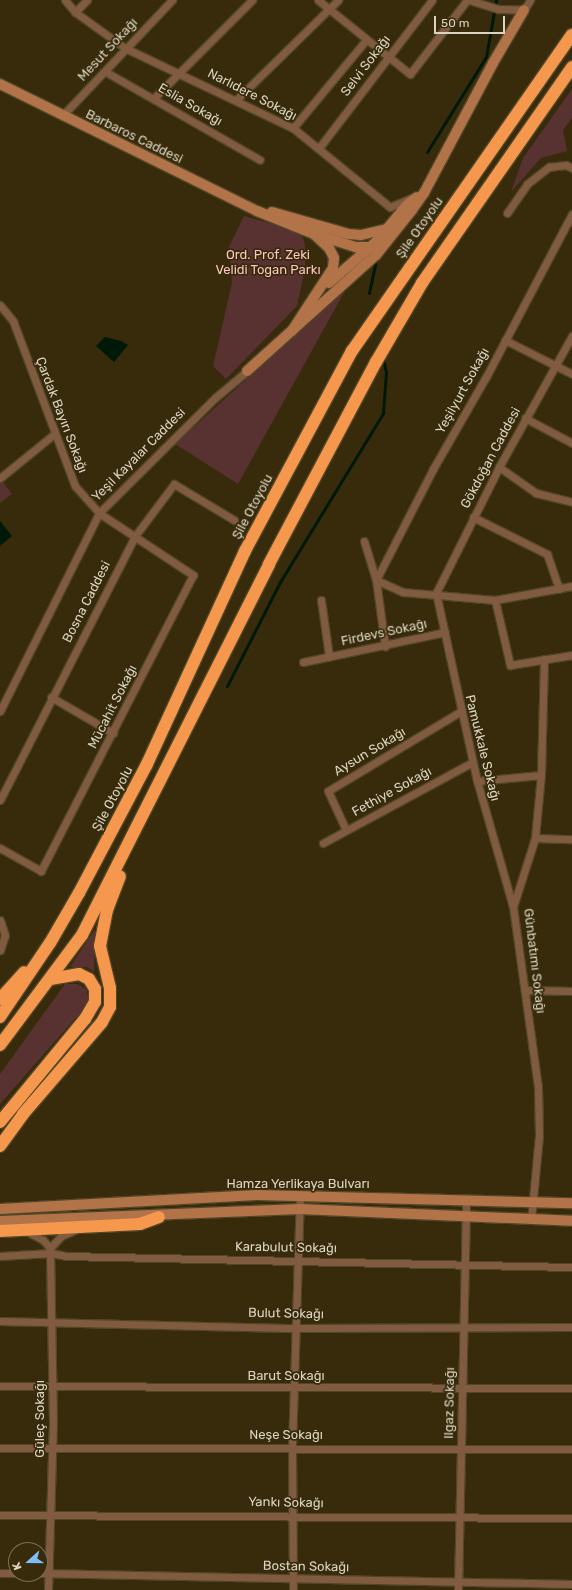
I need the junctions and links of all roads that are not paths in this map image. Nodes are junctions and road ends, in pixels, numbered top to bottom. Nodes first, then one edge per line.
1 (65, 0) edge
2 (87, 0) edge
3 (172, 0) edge
4 (252, 0) edge
5 (318, 0) edge
6 (338, 0) edge
7 (432, 0) edge
8 (468, 0) edge
9 (530, 0) edge
10 (328, 8) junction
11 (524, 10) junction
12 (75, 12) junction
13 (572, 35) edge
14 (366, 40) junction
15 (125, 48) junction
16 (387, 58) junction
17 (572, 68) edge
18 (106, 72) junction
19 (180, 72) junction
20 (0, 84) edge
21 (154, 98) junction
22 (236, 100) junction
23 (62, 116) junction
24 (293, 128) junction
25 (319, 148) junction
26 (260, 160) dead end
27 (572, 168) edge
28 (424, 192) junction
29 (257, 211) junction
30 (507, 213) dead end
31 (572, 214) edge
32 (386, 229) junction
33 (314, 234) junction
34 (348, 234) junction
35 (372, 251) junction
36 (357, 252) junction
37 (322, 290) junction
38 (334, 293) junction
39 (0, 305) edge
40 (292, 331) junction
41 (572, 336) edge
42 (505, 340) junction
43 (556, 366) junction
44 (247, 371) joint
45 (572, 374) edge
46 (525, 418) junction
47 (54, 435) junction
48 (572, 443) edge
49 (499, 468) junction
50 (0, 478) edge
51 (572, 502) edge
52 (99, 513) junction
53 (473, 517) junction
54 (234, 520) dead end
55 (135, 536) junction
56 (364, 541) dead end
57 (376, 580) junction
58 (572, 586) edge
59 (559, 589) junction
60 (436, 593) junction
61 (321, 600) dead end
62 (495, 600) junction
63 (445, 632) junction
64 (385, 646) junction
65 (572, 655) edge
66 (329, 656) junction
67 (544, 659) junction
68 (303, 662) dead end
69 (52, 697) junction
70 (0, 711) edge
71 (461, 711) junction
72 (113, 733) junction
73 (473, 762) junction
74 (541, 775) junction
75 (477, 781) junction
76 (0, 800) edge
77 (142, 819) junction
78 (346, 830) junction
79 (535, 838) junction
80 (572, 839) edge
81 (323, 843) dead end
82 (0, 848) edge
83 (513, 907) junction
84 (0, 920) edge
85 (50, 943) junction
86 (0, 950) edge
87 (50, 979) junction
88 (525, 990) junction
89 (572, 991) edge
90 (0, 998) edge
91 (0, 1017) edge
92 (0, 1045) edge
93 (0, 1122) edge
94 (0, 1146) edge
95 (300, 1195) junction
96 (466, 1200) junction
97 (531, 1203) junction
98 (572, 1203) edge
99 (0, 1209) edge
100 (300, 1209) junction
101 (159, 1216) junction
102 (466, 1217) junction
103 (532, 1220) junction
104 (0, 1221) edge
105 (572, 1221) edge
106 (83, 1227) junction
107 (22, 1230) junction
108 (0, 1231) edge
109 (51, 1250) junction
110 (0, 1256) edge
111 (298, 1259) junction
112 (465, 1264) junction
113 (572, 1267) edge
114 (0, 1321) edge
115 (52, 1324) junction
116 (463, 1327) junction
117 (572, 1327) edge
118 (297, 1328) junction
119 (0, 1386) edge
120 (52, 1388) junction
121 (295, 1388) junction
122 (572, 1388) edge
123 (462, 1389) junction
124 (292, 1447) junction
125 (0, 1448) edge
126 (52, 1448) junction
127 (461, 1449) junction
128 (572, 1449) edge
129 (50, 1514) junction
130 (0, 1515) edge
131 (292, 1515) junction
132 (459, 1518) junction
133 (572, 1518) edge
134 (48, 1573) joint
135 (293, 1579) junction
136 (458, 1582) junction
137 (572, 1584) edge
138 (293, 1590) edge
139 (458, 1590) edge

1 - 12 street, Narlıdere Sokağı
2 - 12 street
3 - 15 street, Mesut Sokağı
4 - 19 street
5 - 10 street
6 - 10 street
7 - 16 street, Selvi Sokağı
8 - 11 street
8 - 16 street
9 - 11 street
10 - 14 street
10 - 22 street
11 - 28 street
12 - 15 street, Narlıdere Sokağı
13 - 85 highway, Şile Otoyolu
14 - 16 street
14 - 24 street
15 - 18 street, Mesut Sokağı
15 - 19 street, Narlıdere Sokağı
16 - 25 street, Selvi Sokağı
17 - 77 highway
18 - 21 street, Eslia Sokağı
18 - 23 street, Mesut Sokağı
19 - 21 street
19 - 22 street, Narlıdere Sokağı
20 - 23 street, Barbaros Caddesi
21 - 26 street, Eslia Sokağı
22 - 24 street, Narlıdere Sokağı
23 - 29 street, Barbaros Caddesi
24 - 25 street, Narlıdere Sokağı
25 - 28 street, Narlıdere Sokağı
27 - 30 street
28 - 32 street
28 - 35 street
29 - 33 street, Barbaros Caddesi
29 - 34 street
31 - 42 street, Yeşilyurt Sokağı
32 - 34 street
32 - 35 street
33 - 36 street, Barbaros Caddesi
33 - 37 street
34 - 36 street
35 - 36 street
35 - 38 street
36 - 37 street
36 - 38 street
37 - 40 street
38 - 40 street
39 - 47 street, Çardak Bayırı Sokağı
40 - 44 street, Yeşil Kayalar Caddesi
41 - 43 street, Gökdoğan Caddesi
42 - 43 street
42 - 57 street, Yeşilyurt Sokağı
43 - 45 street
43 - 46 street, Gökdoğan Caddesi
44 - 52 street, Yeşil Kayalar Caddesi
46 - 48 street
46 - 49 street, Gökdoğan Caddesi
47 - 50 street
47 - 52 street, Çardak Bayırı Sokağı
49 - 51 street
49 - 53 street, Gökdoğan Caddesi
52 - 55 street, Çardak Bayırı Sokağı
52 - 70 street, Yeşil Kayalar Caddesi
53 - 59 street
53 - 60 street, Gökdoğan Caddesi
54 - 55 street, Bosna Caddesi
55 - 69 street, Bosna Caddesi
55 - 72 street, Mücahit Sokağı
56 - 57 street
57 - 60 street
57 - 64 street
58 - 59 street
59 - 62 street
60 - 62 street
60 - 63 street, Pamukkale Sokağı
61 - 66 street
62 - 67 street
63 - 64 street, Firdevs Sokağı
63 - 71 street, Pamukkale Sokağı
64 - 66 street, Firdevs Sokağı
65 - 67 street
66 - 68 street, Firdevs Sokağı
67 - 74 street, Günbatımı Sokağı
69 - 72 street
69 - 76 street, Bosna Caddesi
71 - 73 street, Pamukkale Sokağı
71 - 78 street, Aysun Sokağı
72 - 82 street, Mücahit Sokağı
73 - 75 street, Pamukkale Sokağı
73 - 78 street, Fethiye Sokağı
74 - 75 street
74 - 79 street, Günbatımı Sokağı
75 - 83 street, Pamukkale Sokağı
77 - 87 highway
77 - 94 highway
78 - 81 street, Fethiye Sokağı
79 - 80 street
79 - 83 street, Günbatımı Sokağı
83 - 88 street, Günbatımı Sokağı
84 - 86 street
85 - 90 highway
85 - 91 highway, Şile Otoyolu
87 - 92 highway
87 - 93 highway
88 - 89 street
88 - 97 street, Günbatımı Sokağı
95 - 96 street, Hamza Yerlikaya Bulvarı
95 - 99 street, Hamza Yerlikaya Bulvarı
95 - 100 street
96 - 97 street, Hamza Yerlikaya Bulvarı
96 - 102 street, Ilgaz Sokağı
97 - 98 street, Hamza Yerlikaya Bulvarı
97 - 103 street, Günbatımı Sokağı
100 - 101 street, Hamza Yerlikaya Bulvarı
100 - 102 street, Hamza Yerlikaya Bulvarı
100 - 111 street
101 - 104 street, Hamza Yerlikaya Bulvarı
101 - 106 highway
102 - 103 street, Hamza Yerlikaya Bulvarı
102 - 112 street, Ilgaz Sokağı
103 - 105 street, Hamza Yerlikaya Bulvarı
106 - 107 highway
106 - 109 street
107 - 108 highway
107 - 109 street
109 - 110 street, Karabulut Sokağı
109 - 111 street, Karabulut Sokağı
109 - 115 street, Güleç Sokağı
111 - 112 street, Karabulut Sokağı
111 - 118 street
112 - 113 street, Karabulut Sokağı
112 - 116 street, Ilgaz Sokağı
114 - 115 street, Bulut Sokağı
115 - 118 street, Bulut Sokağı
115 - 120 street, Güleç Sokağı
116 - 117 street, Bulut Sokağı
116 - 118 street, Bulut Sokağı
116 - 123 street, Ilgaz Sokağı
118 - 121 street
119 - 120 street, Barut Sokağı
120 - 121 street, Barut Sokağı
120 - 126 street, Güleç Sokağı
121 - 123 street, Barut Sokağı
121 - 124 street
122 - 123 street, Barut Sokağı
123 - 127 street, Ilgaz Sokağı
124 - 126 street, Neşe Sokağı
124 - 127 street, Neşe Sokağı
124 - 131 street
125 - 126 street, Neşe Sokağı
126 - 129 street, Güleç Sokağı
127 - 128 street, Neşe Sokağı
127 - 132 street, Ilgaz Sokağı
129 - 130 street, Yankı Sokağı
129 - 131 street, Yankı Sokağı
129 - 134 street, Güleç Sokağı
131 - 132 street, Yankı Sokağı
131 - 135 street
132 - 133 street, Yankı Sokağı
132 - 136 street, Ilgaz Sokağı
134 - 135 street, Bostan Sokağı
135 - 136 street, Bostan Sokağı
135 - 138 street
136 - 137 street, Bostan Sokağı
136 - 139 street, Ilgaz Sokağı

